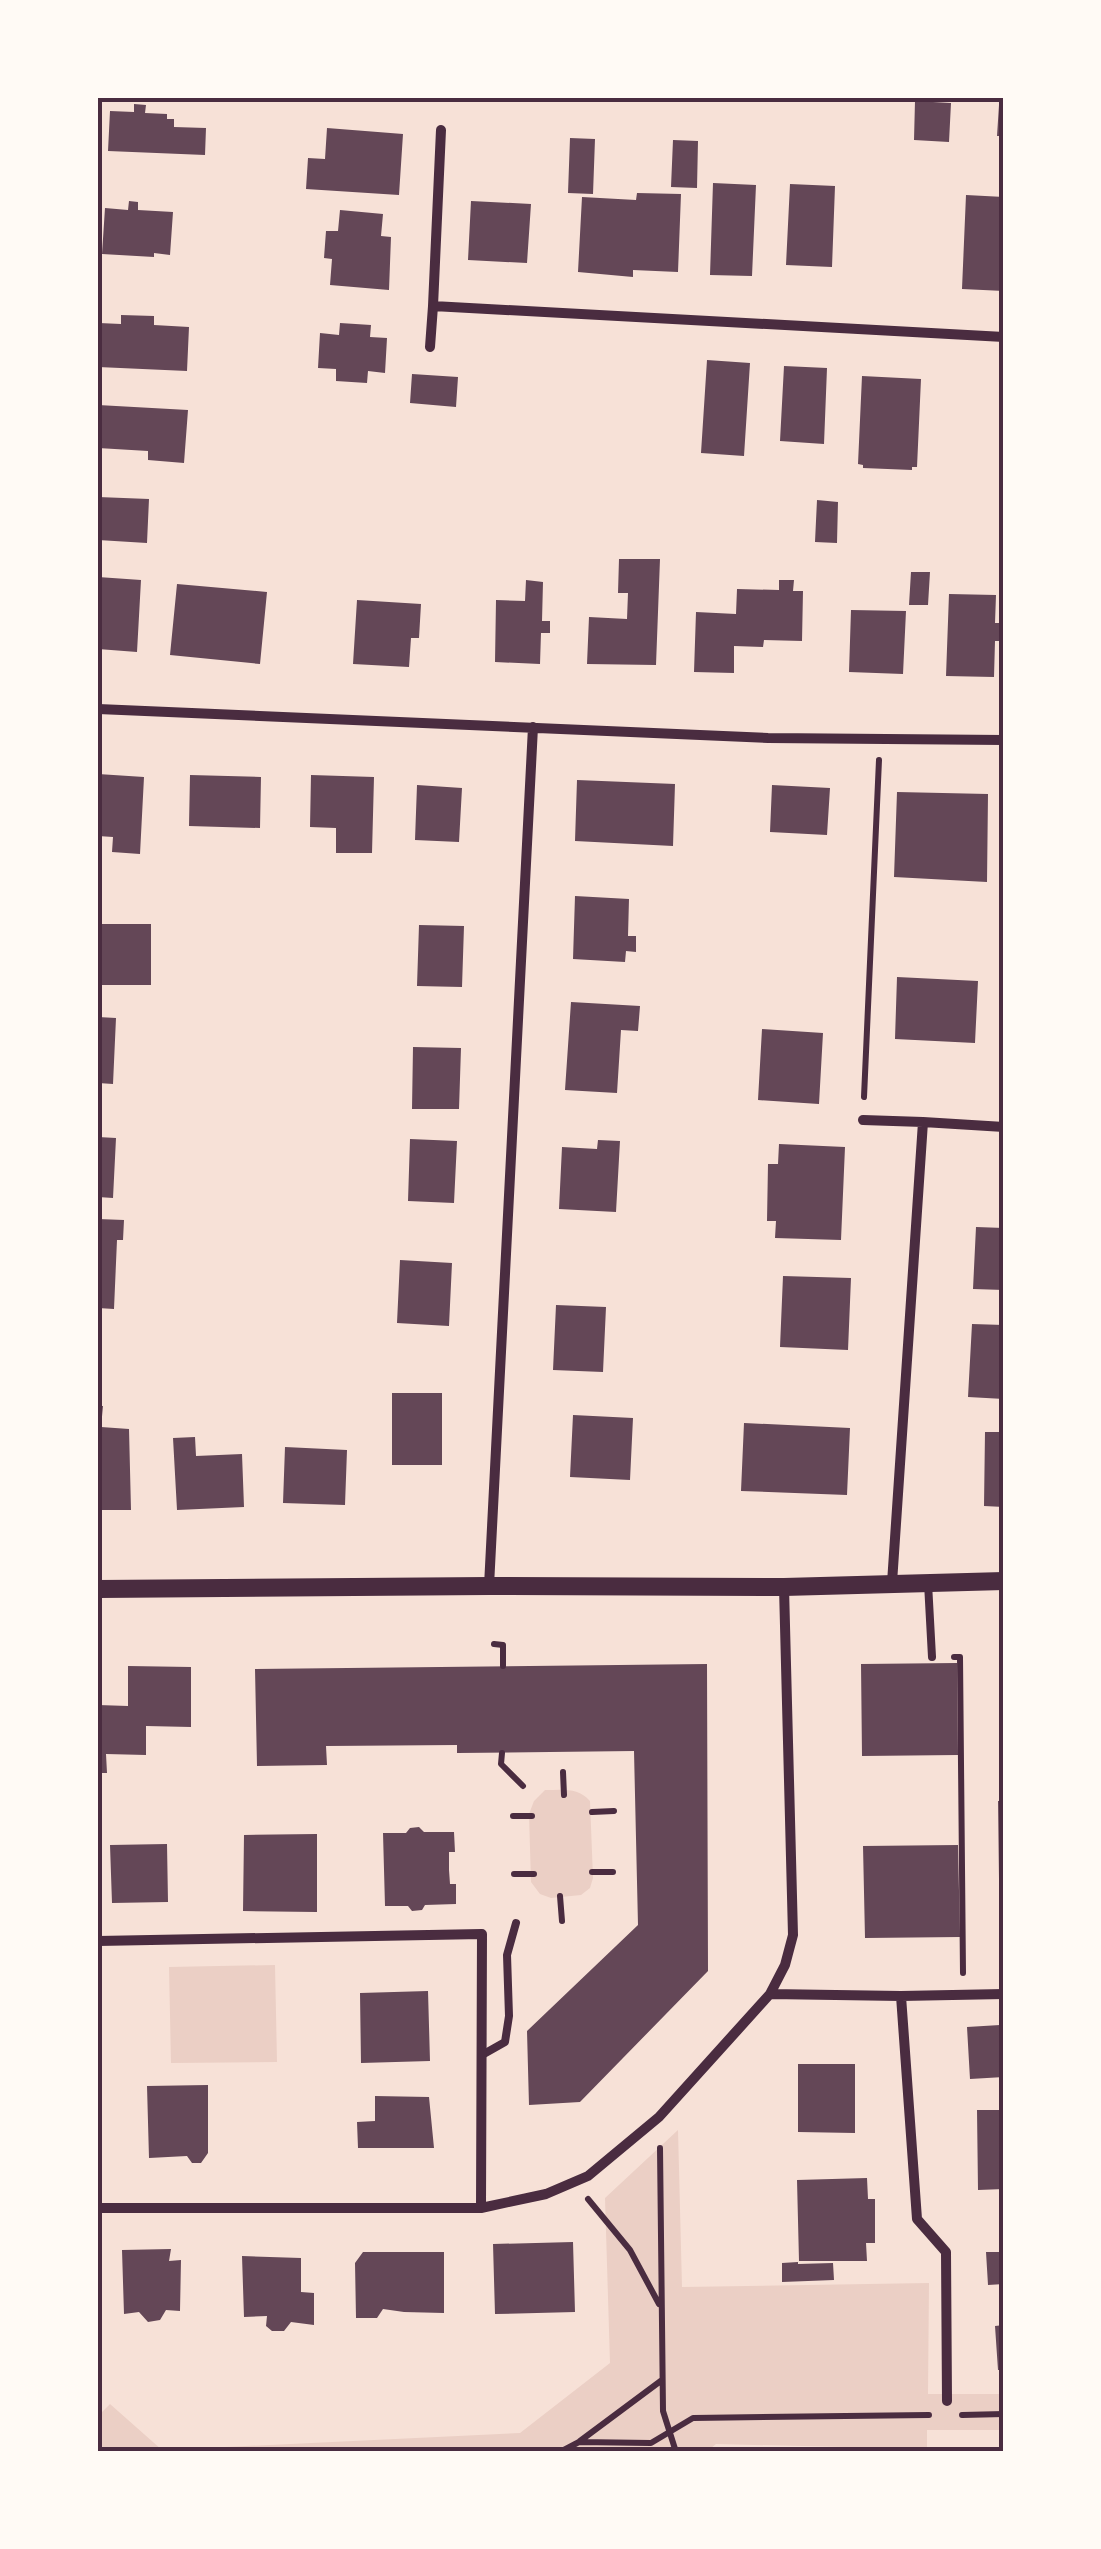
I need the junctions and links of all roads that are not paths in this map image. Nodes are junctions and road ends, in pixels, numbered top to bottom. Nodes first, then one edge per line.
1 (441, 130) dead end
2 (433, 306) junction
3 (1004, 337) edge
4 (430, 347) dead end
5 (98, 710) edge
6 (533, 727) junction
7 (1004, 740) edge
8 (863, 1120) road end
9 (923, 1122) junction
10 (1004, 1126) edge
11 (1004, 1581) edge
12 (928, 1583) junction
13 (892, 1584) junction
14 (489, 1586) junction
15 (784, 1587) junction
16 (98, 1590) edge
17 (932, 1657) road end
18 (516, 1923) dead end
19 (98, 1941) edge
20 (770, 1994) junction
21 (1004, 1994) edge
22 (902, 1996) junction
23 (482, 2055) junction
24 (98, 2208) edge
25 (482, 2208) junction
26 (947, 2401) dead end

1 - 2 street
2 - 3 street
2 - 4 street
5 - 6 street
6 - 7 street
6 - 14 street
8 - 9 street
9 - 10 street
9 - 13 street
11 - 12 street
12 - 13 street
12 - 17 lane
13 - 15 street
14 - 15 street
14 - 16 street
15 - 20 street
18 - 23 lane
19 - 23 street
20 - 22 street
20 - 25 street
21 - 22 street
22 - 26 street
23 - 25 street
24 - 25 street

